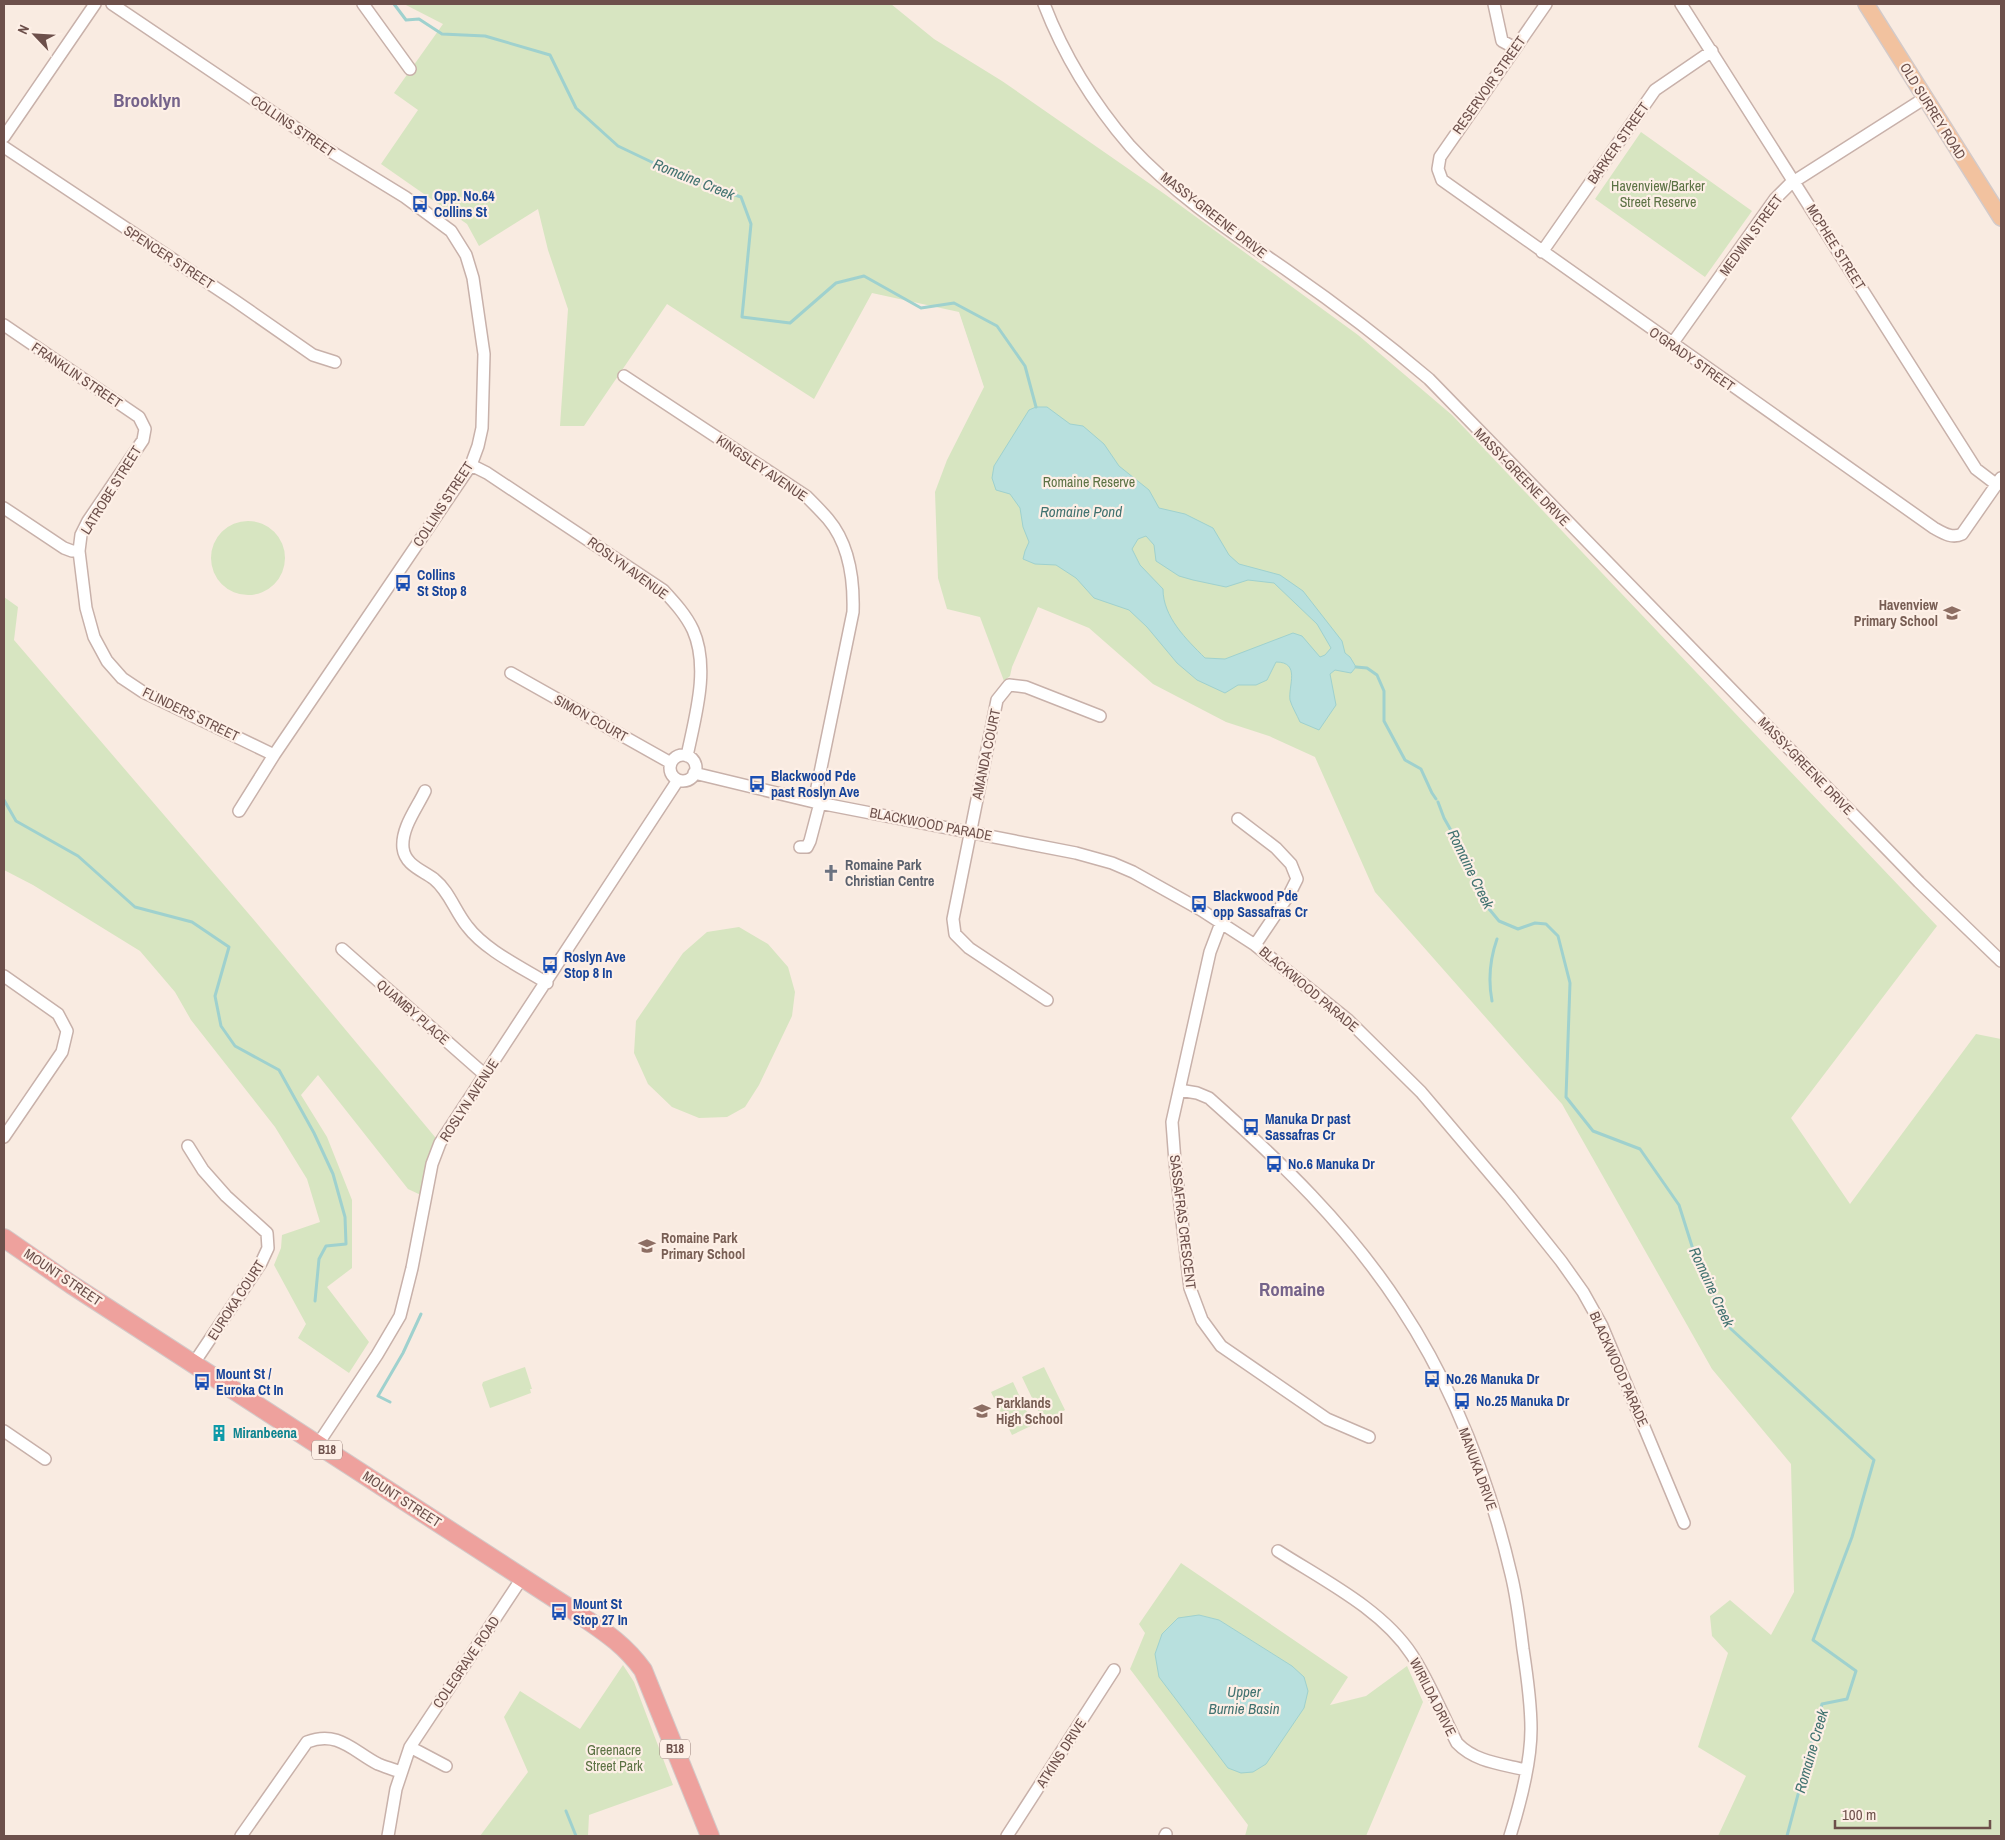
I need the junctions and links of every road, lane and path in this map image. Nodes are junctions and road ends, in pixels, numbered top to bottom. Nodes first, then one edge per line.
1 (94, 4) edge
2 (112, 4) edge
3 (363, 4) edge
4 (1044, 4) edge
5 (1494, 4) edge
6 (1546, 4) edge
7 (1682, 4) edge
8 (1866, 4) edge
9 (1515, 48) junction
10 (1712, 51) junction
11 (410, 69) dead end
12 (1925, 98) junction
13 (4, 137) edge
14 (4, 147) edge
15 (1438, 169) joint
16 (1794, 181) junction
17 (2001, 218) edge
18 (1542, 252) junction
19 (4, 326) edge
20 (1672, 344) junction
21 (335, 362) dead end
22 (624, 376) dead end
23 (145, 429) joint
24 (471, 465) junction
25 (1999, 482) edge
26 (4, 508) edge
27 (78, 551) junction
28 (512, 673) dead end
29 (1100, 716) dead end
30 (274, 755) junction
31 (687, 756) junction
32 (671, 763) junction
33 (694, 774) junction
34 (678, 780) junction
35 (425, 791) dead end
36 (817, 802) junction
37 (239, 811) dead end
38 (1238, 819) dead end
39 (970, 832) junction
40 (800, 847) dead end
41 (1221, 923) junction
42 (1255, 945) junction
43 (342, 950) dead end
44 (2001, 962) edge
45 (4, 976) edge
46 (546, 983) junction
47 (1047, 1000) dead end
48 (484, 1074) junction
49 (1179, 1090) junction
50 (4, 1137) edge
51 (188, 1146) dead end
52 (4, 1238) edge
53 (194, 1363) junction
54 (4, 1431) edge
55 (1369, 1437) dead end
56 (318, 1444) junction
57 (46, 1459) dead end
58 (1684, 1523) dead end
59 (1278, 1551) dead end
60 (522, 1578) junction
61 (1114, 1670) dead end
62 (410, 1747) junction
63 (446, 1766) dead end
64 (1526, 1770) junction
65 (400, 1772) junction
66 (241, 1836) edge
67 (388, 1836) edge
68 (710, 1836) edge
69 (1007, 1836) edge
70 (1510, 1836) edge

1 - 13 street
2 - 24 street, COLLINS STREET
3 - 11 street
4 - 44 street, MASSY-GREENE DRIVE
5 - 9 street
6 - 9 street, RESERVOIR STREET
7 - 10 street, MCPHEE STREET
8 - 12 main road, OLD SURREY ROAD
9 - 15 street, RESERVOIR STREET
10 - 16 street, MCPHEE STREET
10 - 18 street, BARKER STREET
12 - 16 street, MEDWIN STREET
12 - 17 main road, OLD SURREY ROAD
14 - 21 street, SPENCER STREET
15 - 18 street, O'GRADY STREET
16 - 20 street, MEDWIN STREET
16 - 25 street, MCPHEE STREET
18 - 20 street, O'GRADY STREET
19 - 23 street, FRANKLIN STREET
20 - 25 street, O'GRADY STREET
22 - 36 street, KINGSLEY AVENUE
23 - 27 street, LATROBE STREET
24 - 30 street, COLLINS STREET
24 - 31 street, ROSLYN AVENUE
26 - 27 street
27 - 30 street, FLINDERS STREET
28 - 32 street, SIMON COURT
29 - 39 street, AMANDA COURT
30 - 37 street, COLLINS STREET
31 - 32 street
31 - 33 street
32 - 34 street
33 - 34 street
33 - 36 street, BLACKWOOD PARADE
34 - 46 street, ROSLYN AVENUE
35 - 46 street
36 - 39 street, BLACKWOOD PARADE
36 - 40 street, KINGSLEY AVENUE
38 - 42 street
39 - 41 street, BLACKWOOD PARADE
39 - 47 street
41 - 42 street, BLACKWOOD PARADE
41 - 49 street, SASSAFRAS CRESCENT
42 - 58 street, BLACKWOOD PARADE
43 - 48 street, QUAMBY PLACE
45 - 50 street
46 - 48 street, ROSLYN AVENUE
48 - 56 street, ROSLYN AVENUE
49 - 55 street, SASSAFRAS CRESCENT
49 - 64 street, MANUKA DRIVE
51 - 53 street, EUROKA COURT
52 - 53 highway, MOUNT STREET / B18
53 - 56 highway, MOUNT STREET / B18
54 - 57 street
56 - 60 highway, MOUNT STREET / B18
59 - 64 street, WIRILDA DRIVE
60 - 62 street, COLEGRAVE ROAD
60 - 68 highway, MOUNT STREET / B18
61 - 69 street, ATKINS DRIVE
62 - 63 street
62 - 65 street, COLEGRAVE ROAD
64 - 70 street, MANUKA DRIVE
65 - 66 street
65 - 67 street, COLEGRAVE ROAD

